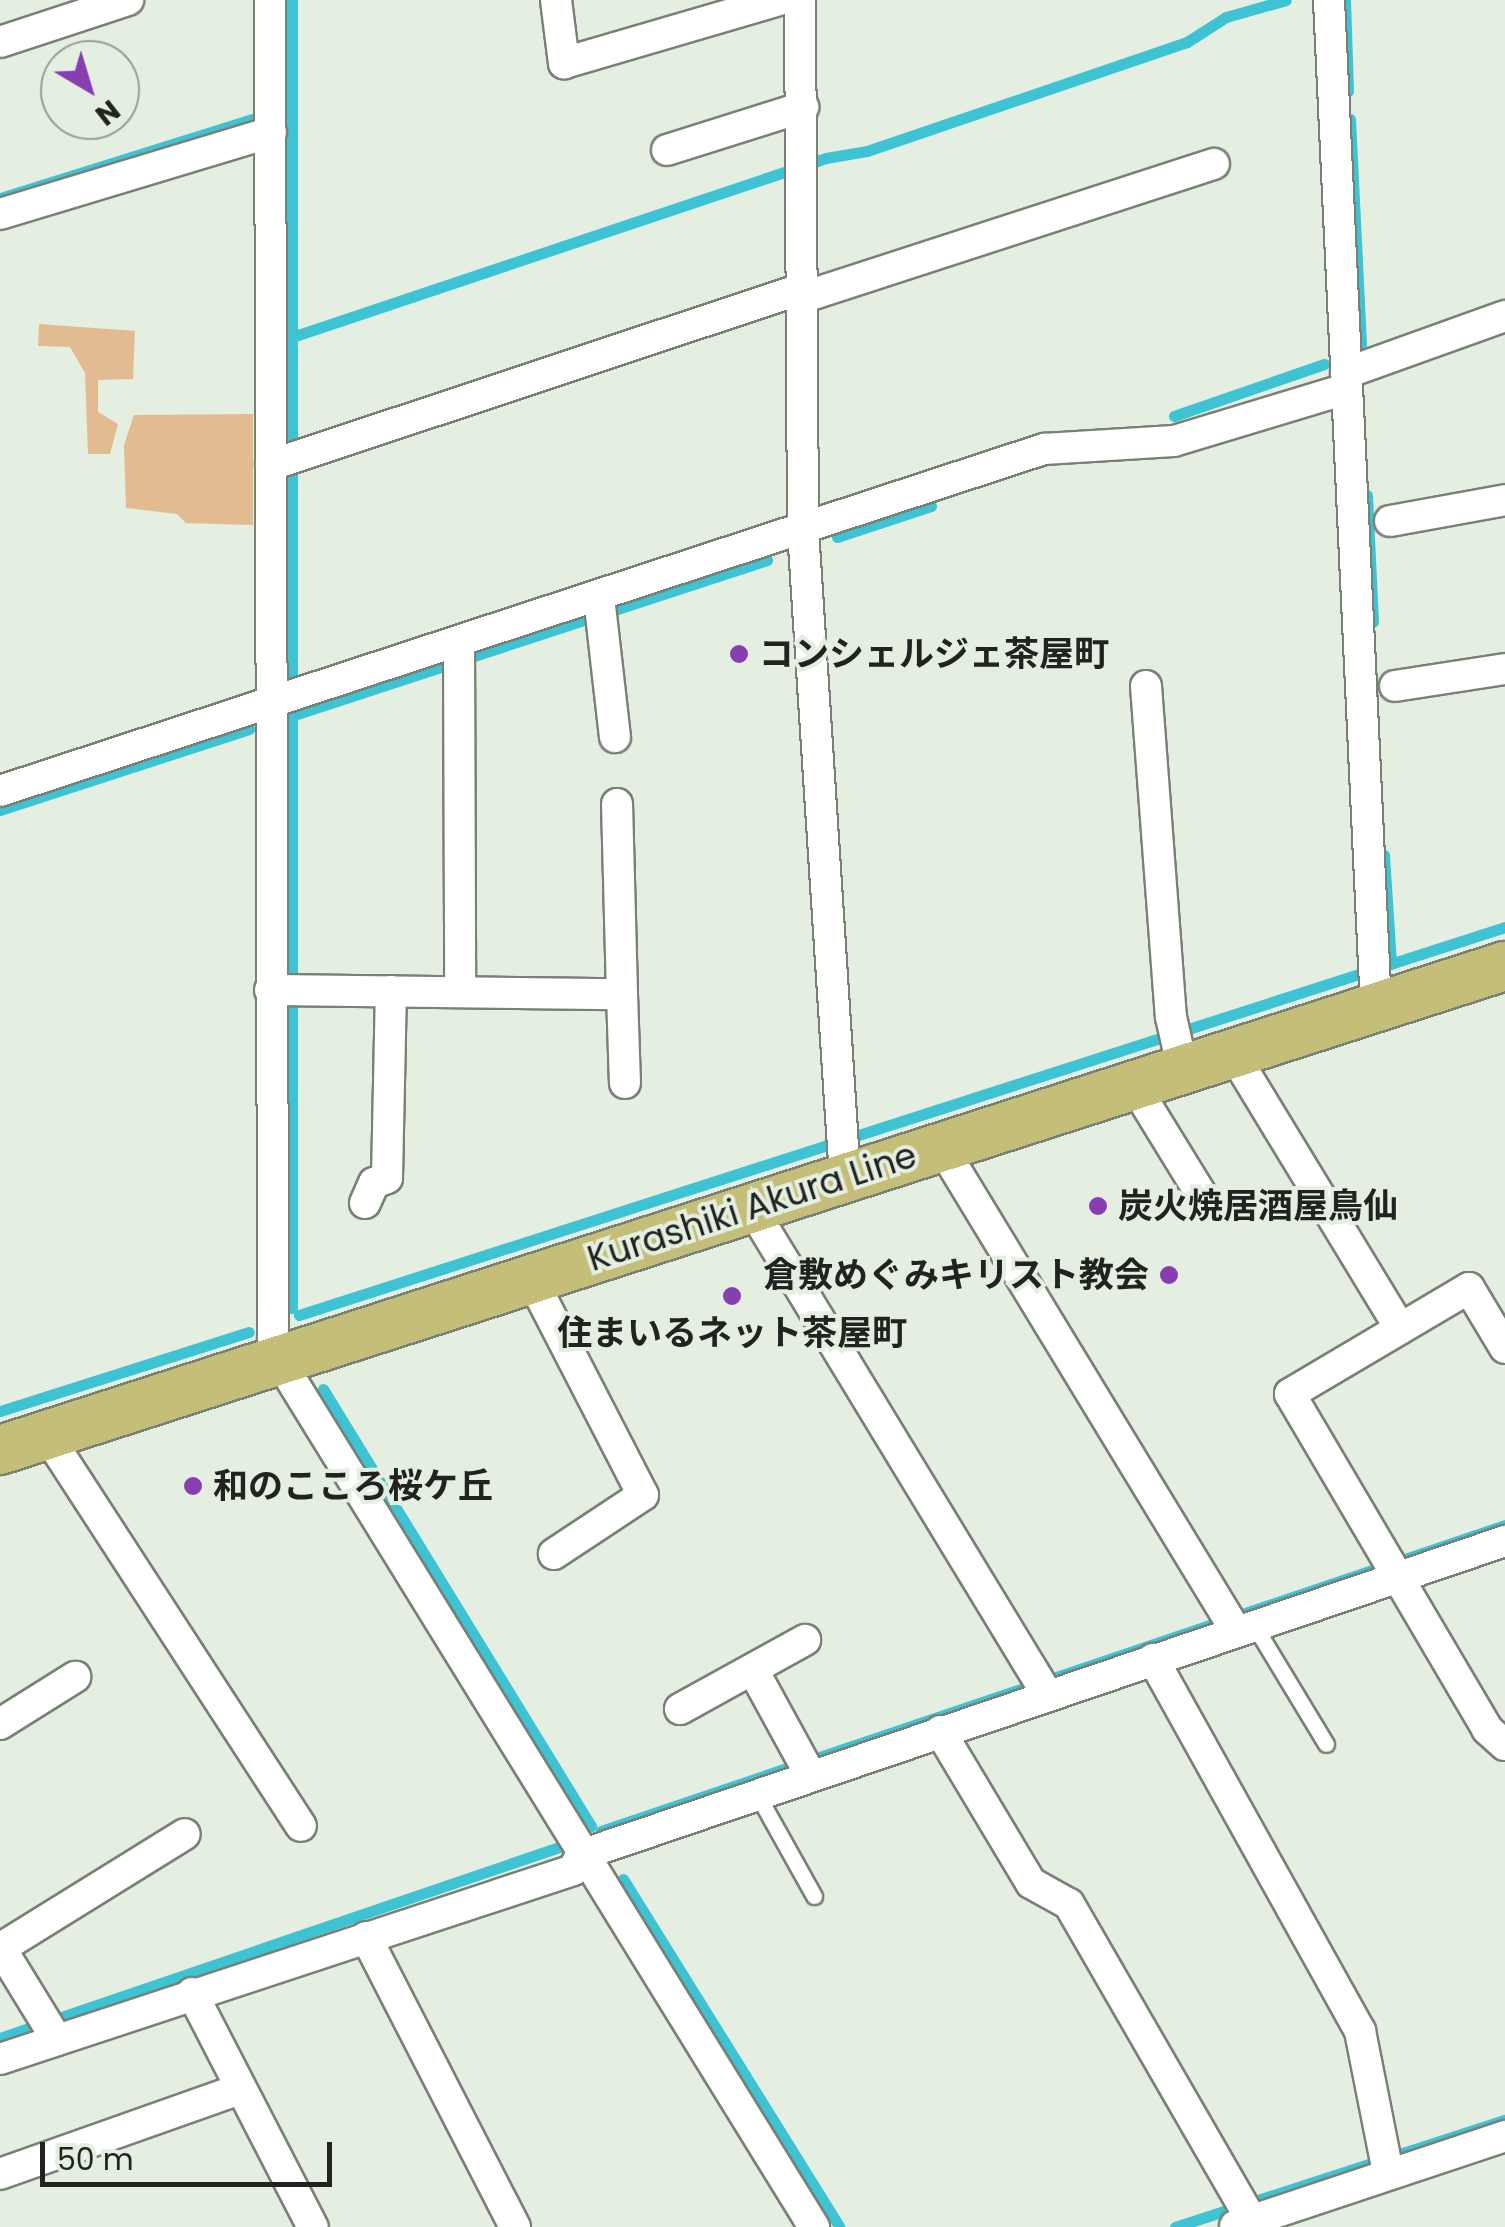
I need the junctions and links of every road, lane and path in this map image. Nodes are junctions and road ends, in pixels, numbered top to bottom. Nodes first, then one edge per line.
1 (128, 0) edge
2 (270, 0) edge
3 (556, 0) edge
4 (780, 0) edge
5 (800, 0) edge
6 (1329, 0) edge
7 (0, 42) edge
8 (803, 107) junction
9 (271, 116) junction
10 (667, 150) dead end
11 (1214, 164) dead end
12 (0, 214) edge
13 (804, 292) junction
14 (1505, 316) edge
15 (1346, 381) junction
16 (275, 464) junction
17 (1505, 500) edge
18 (1390, 521) dead end
19 (803, 530) junction
20 (601, 611) junction
21 (459, 656) junction
22 (1505, 670) edge
23 (1146, 686) dead end
24 (1395, 686) dead end
25 (285, 697) junction
26 (615, 737) dead end
27 (0, 791) edge
28 (616, 804) dead end
29 (1505, 966) edge
30 (1375, 982) junction
31 (284, 990) junction
32 (392, 990) junction
33 (460, 990) junction
34 (622, 994) junction
35 (1178, 1046) junction
36 (1234, 1055) junction
37 (625, 1083) dead end
38 (1134, 1085) junction
39 (942, 1146) junction
40 (843, 1153) junction
41 (1201, 1194) dead end
42 (365, 1203) dead end
43 (751, 1207) junction
44 (531, 1278) junction
45 (1400, 1328) junction
46 (1505, 1348) edge
47 (279, 1360) junction
48 (48, 1435) junction
49 (0, 1450) edge
50 (1505, 1541) edge
51 (554, 1554) dead end
52 (1391, 1568) junction
53 (1236, 1621) junction
54 (805, 1640) dead end
55 (1153, 1659) junction
56 (752, 1670) junction
57 (75, 1677) dead end
58 (1041, 1684) junction
59 (680, 1709) dead end
60 (0, 1724) edge
61 (940, 1731) junction
62 (1326, 1744) dead end
63 (1505, 1745) edge
64 (807, 1764) junction
65 (758, 1794) junction
66 (301, 1826) dead end
67 (184, 1834) dead end
68 (582, 1854) junction
69 (814, 1896) dead end
70 (366, 1937) junction
71 (0, 1947) edge
72 (192, 1993) junction
73 (50, 2027) junction
74 (0, 2059) edge
75 (240, 2089) junction
76 (1505, 2136) edge
77 (1386, 2164) junction
78 (0, 2174) edge
79 (1243, 2214) edge
80 (313, 2227) edge
81 (516, 2227) edge
82 (814, 2227) edge

1 - 7 street
2 - 9 street
3 - 4 street
5 - 8 street
6 - 15 street
8 - 10 street
8 - 13 street
9 - 12 street
9 - 16 street
11 - 13 street
13 - 16 street
13 - 19 street
14 - 15 street
15 - 19 street
15 - 30 street
16 - 25 street
17 - 18 street
19 - 20 street
19 - 40 street
20 - 21 street
20 - 26 street
21 - 25 street
21 - 33 street
22 - 24 street
23 - 35 street
25 - 27 street
25 - 31 street
28 - 34 street
29 - 30 main road, Kurashiki Akura Line
30 - 36 main road, Kurashiki Akura Line
31 - 32 street
31 - 47 street
32 - 33 street
32 - 42 street
33 - 34 street
34 - 37 street
35 - 36 main road, Kurashiki Akura Line
35 - 38 main road, Kurashiki Akura Line
36 - 45 street
38 - 39 main road, Kurashiki Akura Line
38 - 41 street
39 - 40 main road, Kurashiki Akura Line
39 - 53 street
40 - 43 main road, Kurashiki Akura Line
43 - 44 main road, Kurashiki Akura Line
43 - 58 street
44 - 47 main road, Kurashiki Akura Line
44 - 51 street
45 - 46 street
45 - 52 street
47 - 48 main road, Kurashiki Akura Line
47 - 68 street
48 - 49 main road, Kurashiki Akura Line
48 - 66 street
50 - 52 street
52 - 53 street
52 - 63 street
53 - 55 street
53 - 62 lane
54 - 56 street
55 - 58 street
55 - 77 street
56 - 59 street
56 - 64 street
57 - 60 street
58 - 61 street
61 - 64 street
61 - 79 street
64 - 65 street
65 - 68 street
65 - 69 lane
67 - 71 street
68 - 70 street
68 - 82 street
70 - 72 street
70 - 81 street
71 - 73 street
72 - 73 street
72 - 75 street
73 - 74 street
75 - 78 street
75 - 80 street
76 - 77 street
77 - 79 street

